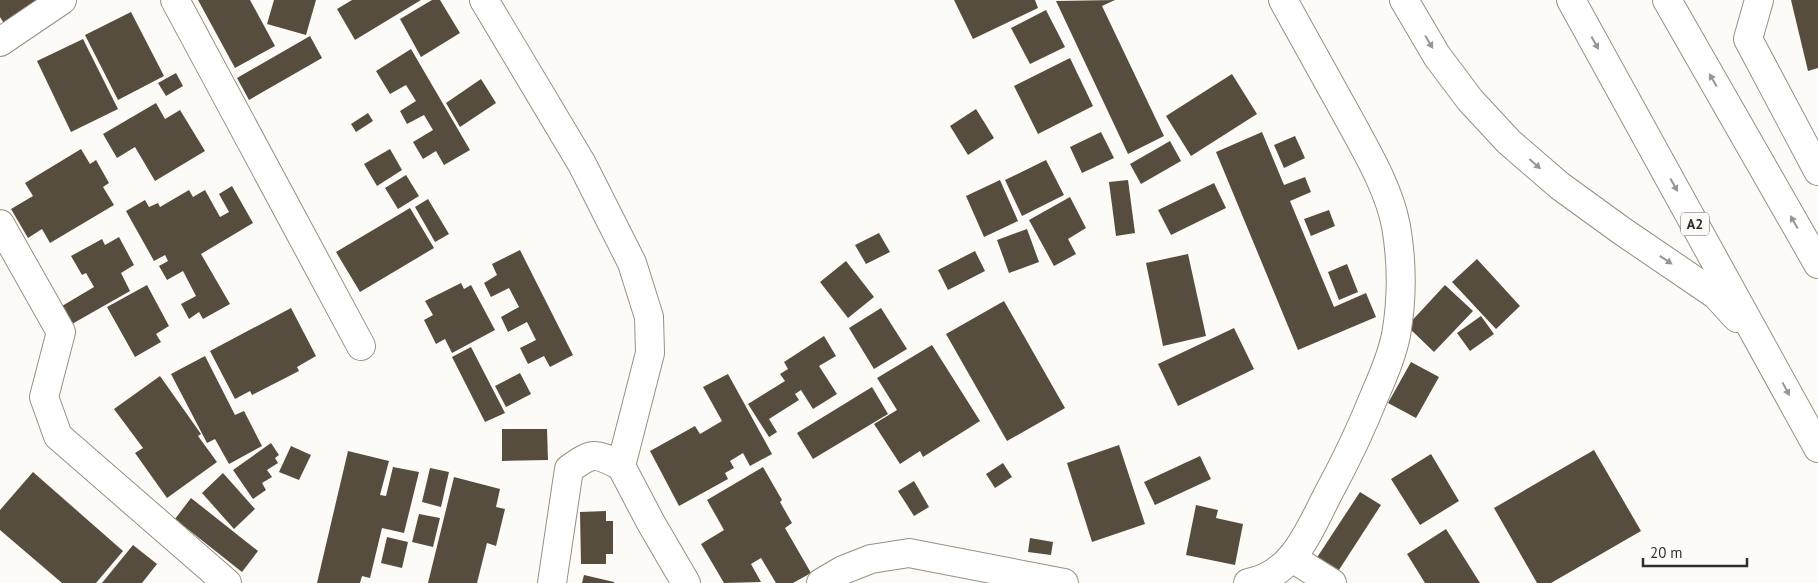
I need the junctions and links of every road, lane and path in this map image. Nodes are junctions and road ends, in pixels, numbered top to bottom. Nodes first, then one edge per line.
1 (62, 0) edge
2 (175, 0) edge
3 (484, 0) edge
4 (1283, 0) edge
5 (1404, 0) edge
6 (1571, 0) edge
7 (1667, 0) edge
8 (1759, 0) edge
9 (0, 42) edge
10 (1818, 171) edge
11 (0, 224) edge
12 (1818, 264) edge
13 (361, 346) dead end
14 (1766, 352) junction
15 (1818, 448) edge
16 (621, 466) junction
17 (1292, 558) junction
18 (227, 583) edge
19 (552, 583) edge
20 (686, 583) edge
21 (821, 583) edge
22 (1064, 583) edge
23 (1248, 583) edge
24 (1332, 583) edge

1 - 9 main road
2 - 13 main road
3 - 16 main road
4 - 17 main road
5 -> 14 main road
6 -> 14 main road, A2
12 -> 7 main road
8 - 10 main road
11 - 18 main road
14 -> 15 main road, A2
16 - 19 main road
16 - 20 main road
17 - 23 main road
17 - 24 main road
21 - 22 main road

